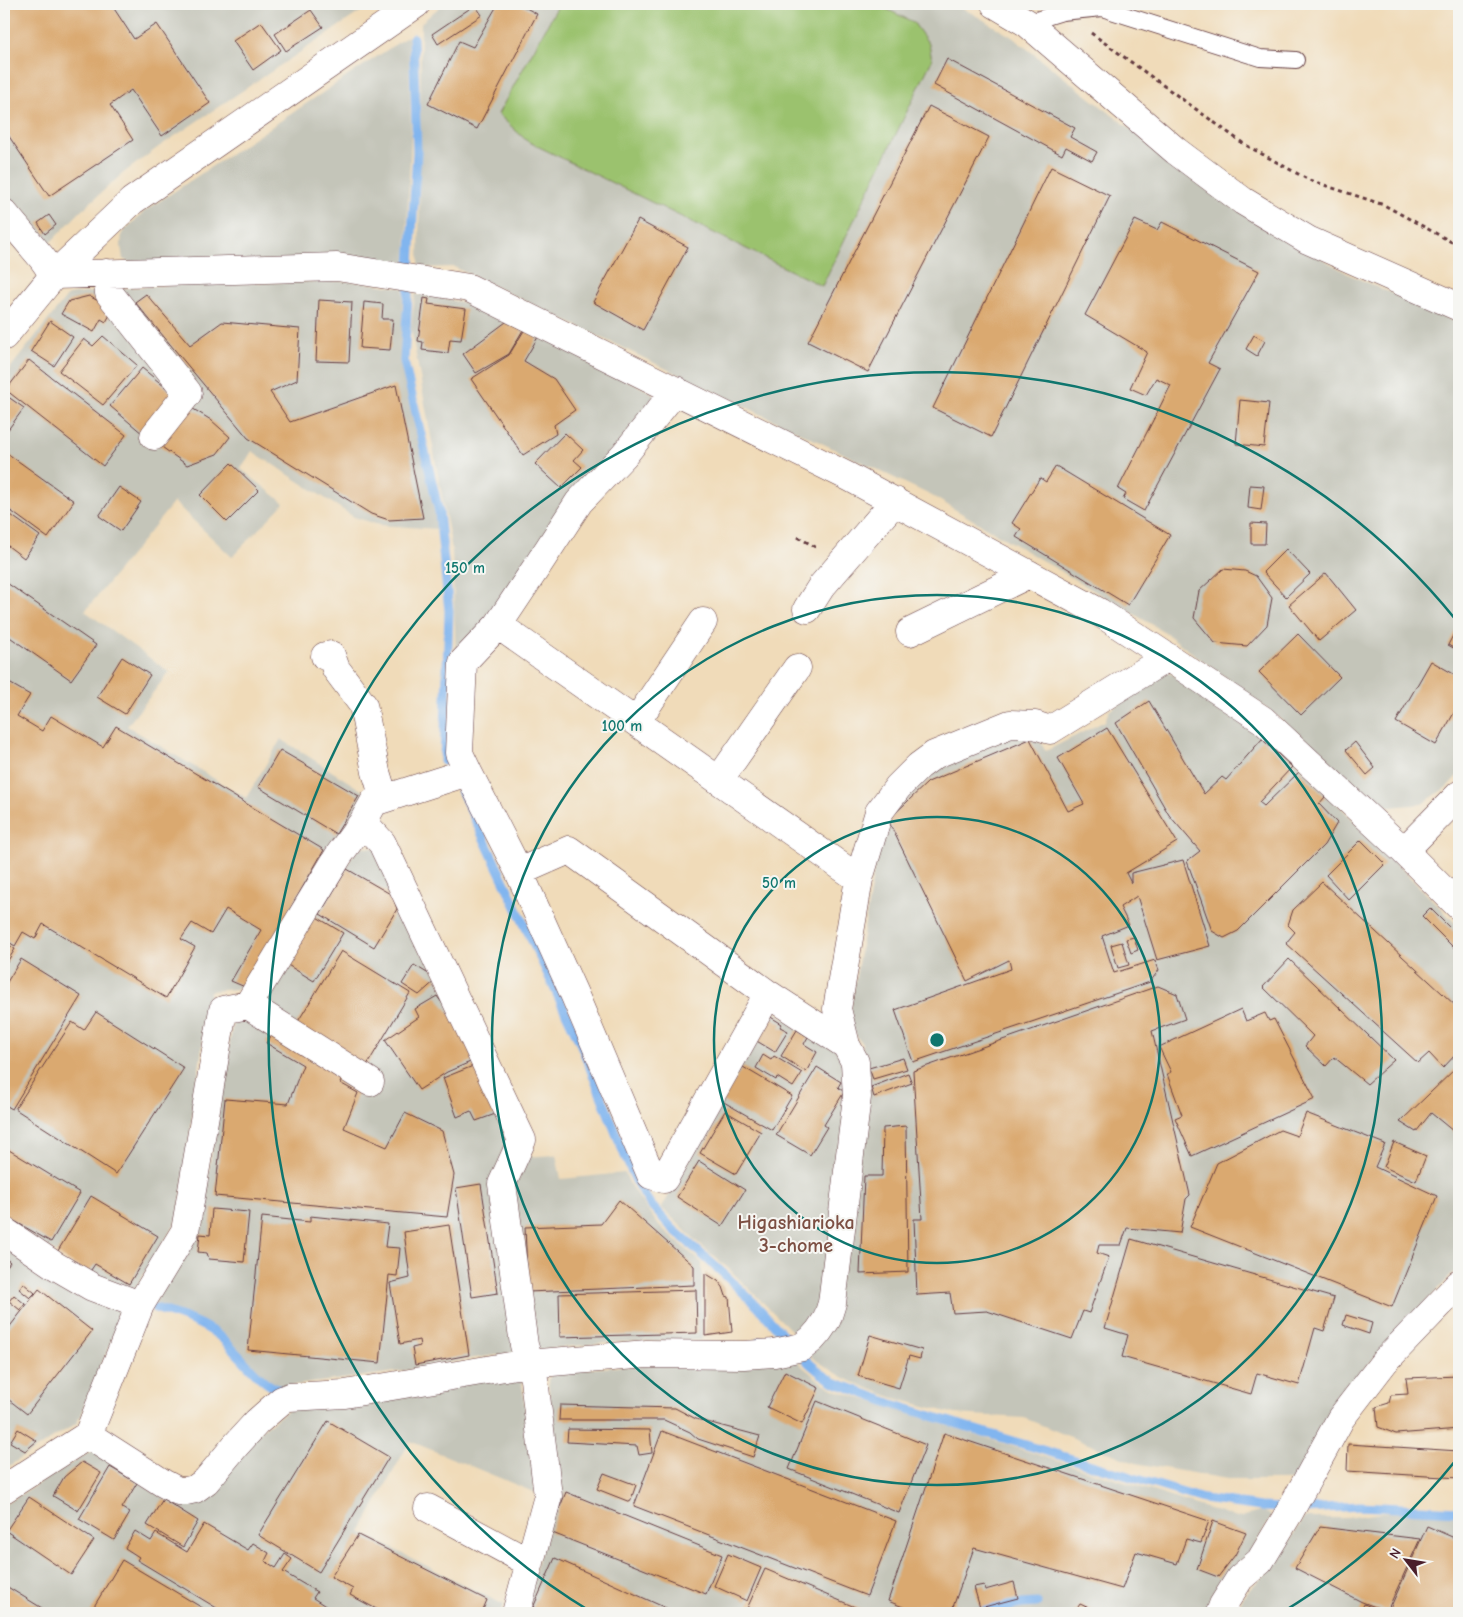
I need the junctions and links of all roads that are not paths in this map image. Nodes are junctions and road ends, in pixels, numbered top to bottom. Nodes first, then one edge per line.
1 (416, 4) edge
2 (995, 4) edge
3 (1027, 23) junction
4 (1296, 60) dead end
5 (4, 213) edge
6 (107, 273) junction
7 (54, 275) junction
8 (1459, 308) edge
9 (4, 336) edge
10 (676, 390) junction
11 (154, 436) dead end
12 (895, 501) junction
13 (1029, 574) junction
14 (807, 609) dead end
15 (703, 622) dead end
16 (498, 625) junction
17 (910, 632) dead end
18 (324, 656) dead end
19 (1168, 657) junction
20 (798, 668) dead end
21 (636, 722) junction
22 (468, 772) junction
23 (719, 780) junction
24 (1459, 795) edge
25 (384, 798) junction
26 (363, 822) junction
27 (1404, 851) junction
28 (519, 872) junction
29 (860, 879) junction
30 (1459, 906) edge
31 (768, 994) junction
32 (248, 1005) junction
33 (846, 1044) junction
34 (370, 1082) dead end
35 (4, 1231) edge
36 (1459, 1284) edge
37 (140, 1304) junction
38 (529, 1364) junction
39 (88, 1435) junction
40 (4, 1489) edge
41 (428, 1508) dead end
42 (530, 1563) junction
43 (516, 1613) edge
44 (1220, 1613) edge

1 - 7 street
2 - 3 street
3 - 4 lane
3 - 8 street
5 - 7 street
6 - 7 street
6 - 10 street
6 - 11 street
7 - 9 street
10 - 12 street
10 - 16 street
12 - 13 street
12 - 14 street
13 - 17 street
13 - 19 street
15 - 21 street
16 - 21 street
16 - 22 street
18 - 25 street
19 - 27 street
19 - 29 street
20 - 23 street
21 - 23 street
22 - 25 street
22 - 28 street
23 - 29 street
24 - 27 street
25 - 26 street
26 - 32 street
26 - 38 street
27 - 30 street
28 - 31 street
28 - 31 street
29 - 33 street
31 - 33 street
32 - 34 street
32 - 37 street
33 - 38 street
35 - 37 street
36 - 44 street
37 - 39 street
38 - 39 street
38 - 42 street
39 - 40 street
41 - 42 street
42 - 43 street

